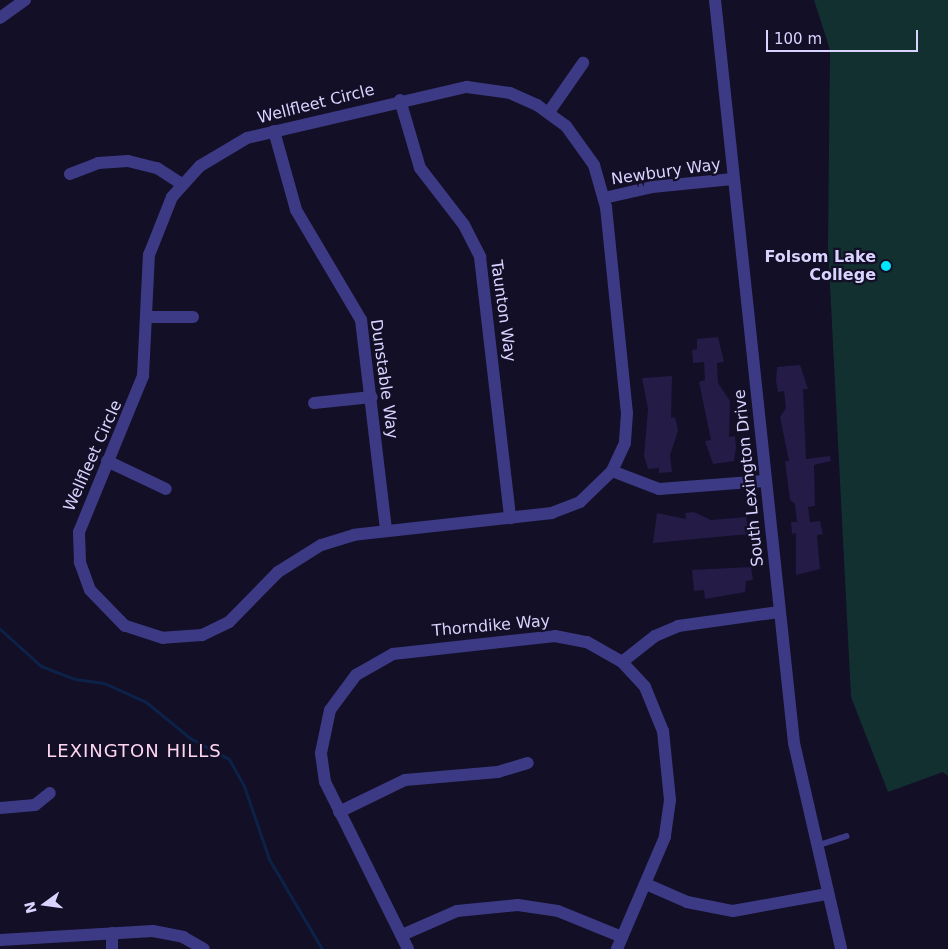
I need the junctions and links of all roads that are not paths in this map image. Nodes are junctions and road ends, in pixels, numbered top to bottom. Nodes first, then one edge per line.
1 (25, 0) edge
2 (715, 0) edge
3 (0, 18) edge
4 (584, 63) dead end
5 (400, 100) junction
6 (550, 112) junction
7 (274, 131) junction
8 (70, 174) dead end
9 (733, 179) junction
10 (182, 184) junction
11 (604, 198) junction
12 (147, 317) junction
13 (193, 317) dead end
14 (372, 397) junction
15 (314, 403) dead end
16 (107, 461) junction
17 (612, 471) junction
18 (765, 481) junction
19 (166, 488) dead end
20 (510, 518) junction
21 (386, 531) junction
22 (779, 612) junction
23 (622, 662) junction
24 (528, 763) dead end
25 (50, 793) dead end
26 (0, 808) edge
27 (339, 812) junction
28 (846, 836) dead end
29 (816, 846) junction
30 (646, 884) junction
31 (827, 894) junction
32 (112, 933) junction
33 (402, 935) junction
34 (0, 940) edge
35 (620, 943) edge
36 (112, 949) edge
37 (204, 949) edge
38 (408, 949) edge
39 (841, 949) edge

1 - 3 street
2 - 9 street, South Lexington Drive
4 - 6 street
5 - 6 street, Wellfleet Circle
5 - 7 street, Wellfleet Circle
5 - 20 street, Taunton Way
6 - 11 street, Wellfleet Circle
7 - 10 street, Wellfleet Circle
7 - 14 street, Dunstable Way
8 - 10 street
9 - 11 street, Newbury Way
9 - 18 street, South Lexington Drive
10 - 12 street, Wellfleet Circle
11 - 17 street, Wellfleet Circle
12 - 13 street
12 - 16 street, Wellfleet Circle
14 - 15 street
14 - 21 street, Dunstable Way
16 - 19 street
16 - 21 street, Wellfleet Circle
17 - 18 street
17 - 20 street, Wellfleet Circle
18 - 22 street, South Lexington Drive
20 - 21 street, Wellfleet Circle
22 - 23 street
22 - 29 street, South Lexington Drive
23 - 27 street, Thorndike Way
23 - 30 street, Thorndike Way
24 - 27 street
25 - 26 street
27 - 33 street, Thorndike Way
28 - 29 lane
29 - 31 street, South Lexington Drive
30 - 31 street
30 - 35 street, Thorndike Way
31 - 39 street, South Lexington Drive
32 - 34 street
32 - 36 street
32 - 37 street
33 - 35 street
33 - 38 street, Thorndike Way

